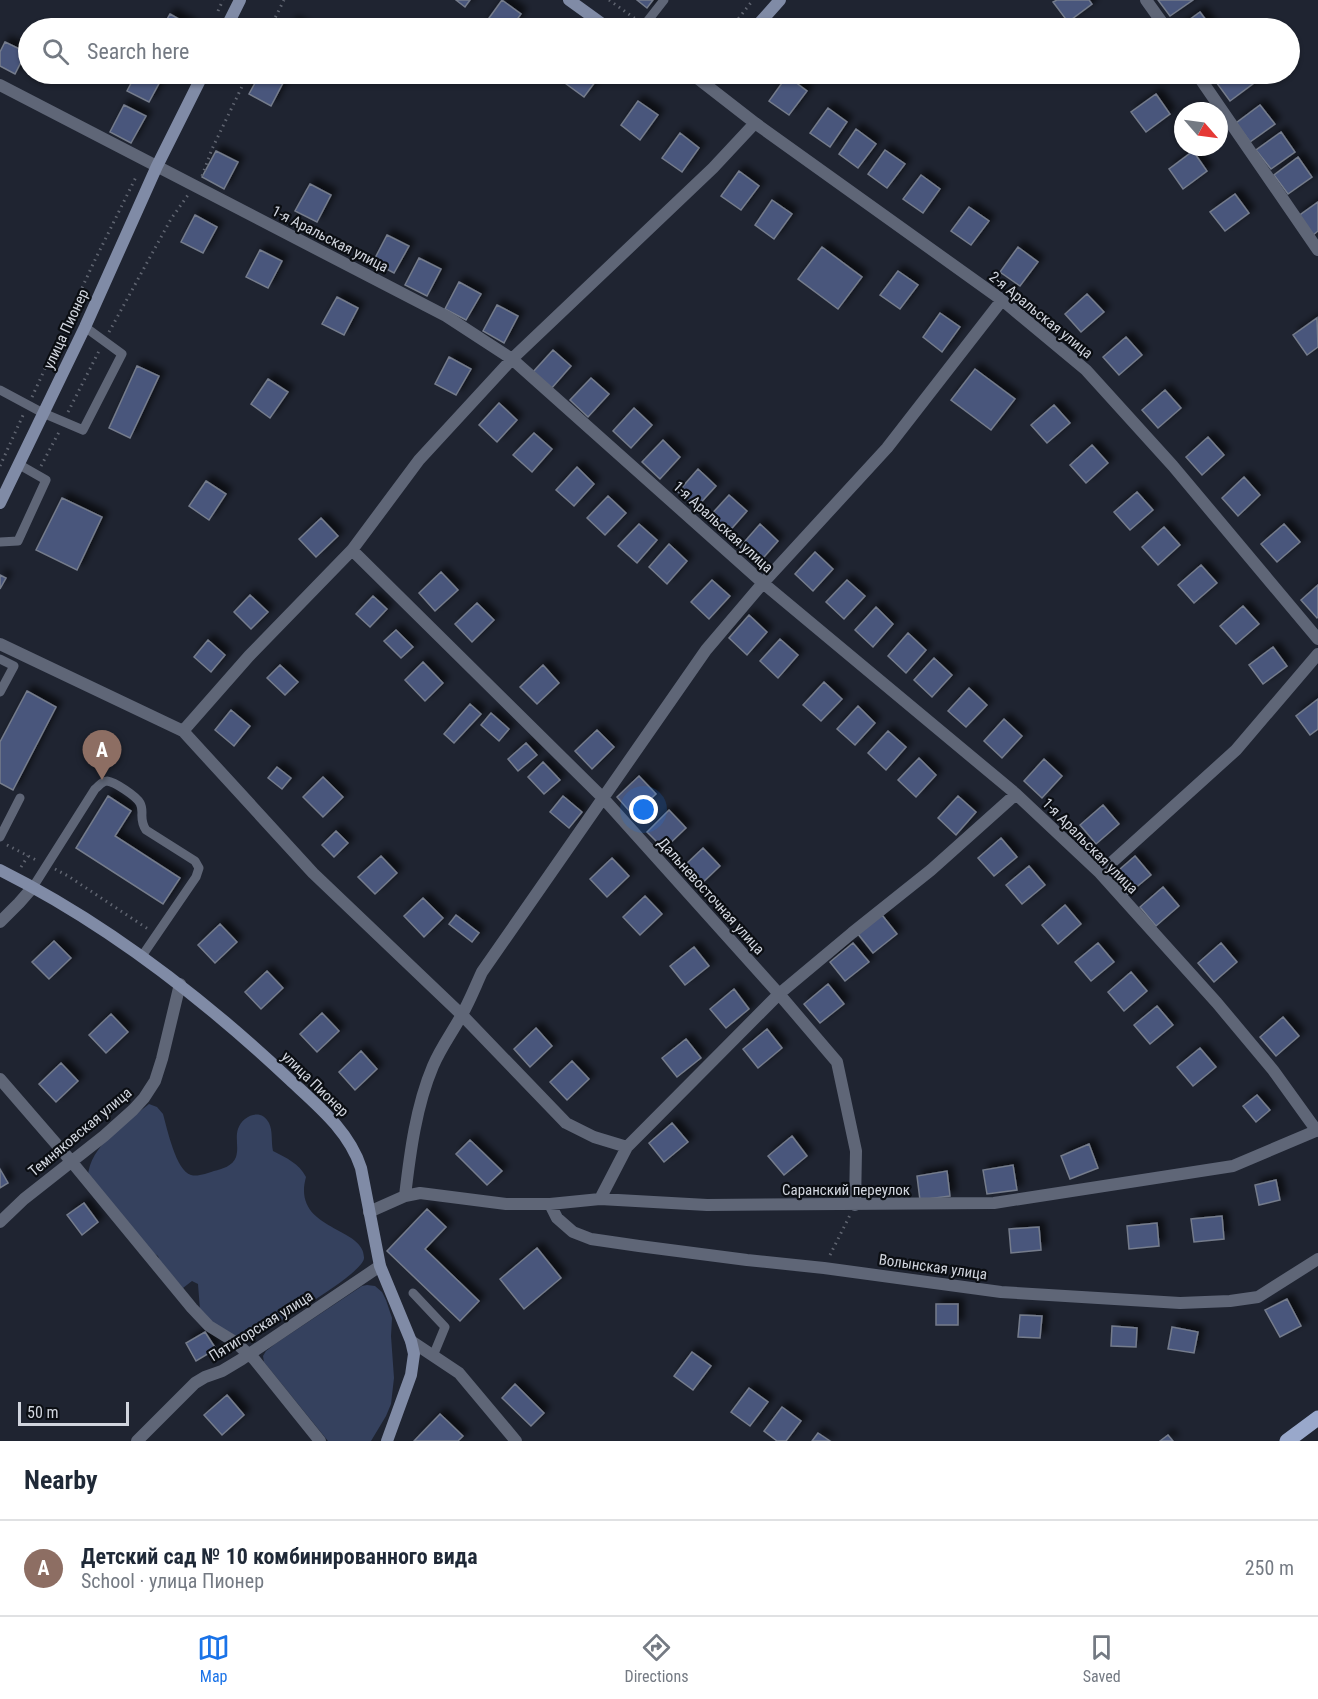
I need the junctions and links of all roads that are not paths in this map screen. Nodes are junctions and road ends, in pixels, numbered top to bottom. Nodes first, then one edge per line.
1 (240, 0) edge
2 (569, 0) edge
3 (664, 0) edge
4 (780, 0) edge
5 (1146, 0) edge
6 (231, 18) edge
7 (594, 18) edge
8 (650, 18) edge
9 (763, 18) edge
10 (1159, 18) edge
11 (198, 84) edge
12 (705, 84) edge
13 (1204, 84) edge
14 (0, 86) edge
15 (755, 123) junction
16 (157, 166) junction
17 (1318, 250) edge
18 (1002, 300) junction
19 (85, 327) junction
20 (512, 359) junction
21 (0, 390) edge
22 (43, 413) junction
23 (18, 464) junction
24 (0, 503) edge
25 (0, 542) edge
26 (352, 550) junction
27 (763, 582) junction
28 (1318, 639) edge
29 (0, 644) edge
30 (1318, 654) edge
31 (0, 659) edge
32 (0, 692) edge
33 (183, 731) junction
34 (1016, 794) junction
35 (20, 798) dead end
36 (603, 798) junction
37 (0, 837) edge
38 (0, 870) edge
39 (1100, 873) junction
40 (33, 887) junction
41 (0, 922) edge
42 (142, 956) junction
43 (180, 984) junction
44 (779, 993) junction
45 (462, 1016) junction
46 (0, 1079) edge
47 (1318, 1130) edge
48 (627, 1148) junction
49 (71, 1161) junction
50 (405, 1196) junction
51 (600, 1199) junction
52 (550, 1204) junction
53 (855, 1205) junction
54 (369, 1212) junction
55 (0, 1222) edge
56 (1318, 1259) edge
57 (380, 1266) junction
58 (413, 1293) dead end
59 (411, 1341) junction
60 (249, 1354) junction
61 (433, 1356) junction
62 (1318, 1418) edge
63 (137, 1441) edge
64 (320, 1441) edge
65 (387, 1441) edge
66 (516, 1441) edge
67 (1287, 1441) edge

1 - 6 street
2 - 7 street
3 - 8 lane
4 - 9 street
5 - 10 street
11 - 16 street, улица Пионер
12 - 15 street, 2-я Аральская улица
13 - 17 street
14 - 16 street, 1-я Аральская улица
15 - 18 street, 2-я Аральская улица
15 - 20 street
16 - 19 street, улица Пионер
16 - 20 street, 1-я Аральская улица
18 - 27 street
18 - 28 street, 2-я Аральская улица
19 - 22 street, улица Пионер
19 - 22 lane
20 - 26 street
20 - 27 street, 1-я Аральская улица
21 - 22 lane
22 - 23 street, улица Пионер
23 - 24 street, улица Пионер
23 - 25 lane
26 - 33 street
26 - 36 street, Дальневосточная улица
27 - 34 street, 1-я Аральская улица
27 - 36 street
29 - 33 street
30 - 39 street
31 - 32 lane
33 - 45 street
34 - 39 street, 1-я Аральская улица
34 - 44 street
35 - 37 lane
36 - 44 street, Дальневосточная улица
36 - 45 street
38 - 40 street, улица Пионер
39 - 47 street, 1-я Аральская улица
40 - 41 street
40 - 42 street, улица Пионер
40 - 42 lane
42 - 43 street, улица Пионер
43 - 49 street, Темняковская улица
43 - 54 street, улица Пионер
44 - 48 street
44 - 53 street, Дальневосточная улица
45 - 48 street
45 - 50 street
46 - 49 street
47 - 53 street, Саранский переулок
48 - 51 street
49 - 55 street, Темняковская улица
49 - 60 street
50 - 52 street, Саранский переулок
50 - 54 street, Саранский переулок
51 - 52 street, Саранский переулок
51 - 53 street, Саранский переулок
52 - 56 street, Волынская улица
54 - 57 street, улица Пионер
57 - 59 street, улица Пионер
57 - 60 street, Пятигорская улица
58 - 61 lane
59 - 61 street
59 - 65 street, улица Пионер
60 - 63 street, Пятигорская улица
60 - 64 street
61 - 66 street
62 - 67 main road

